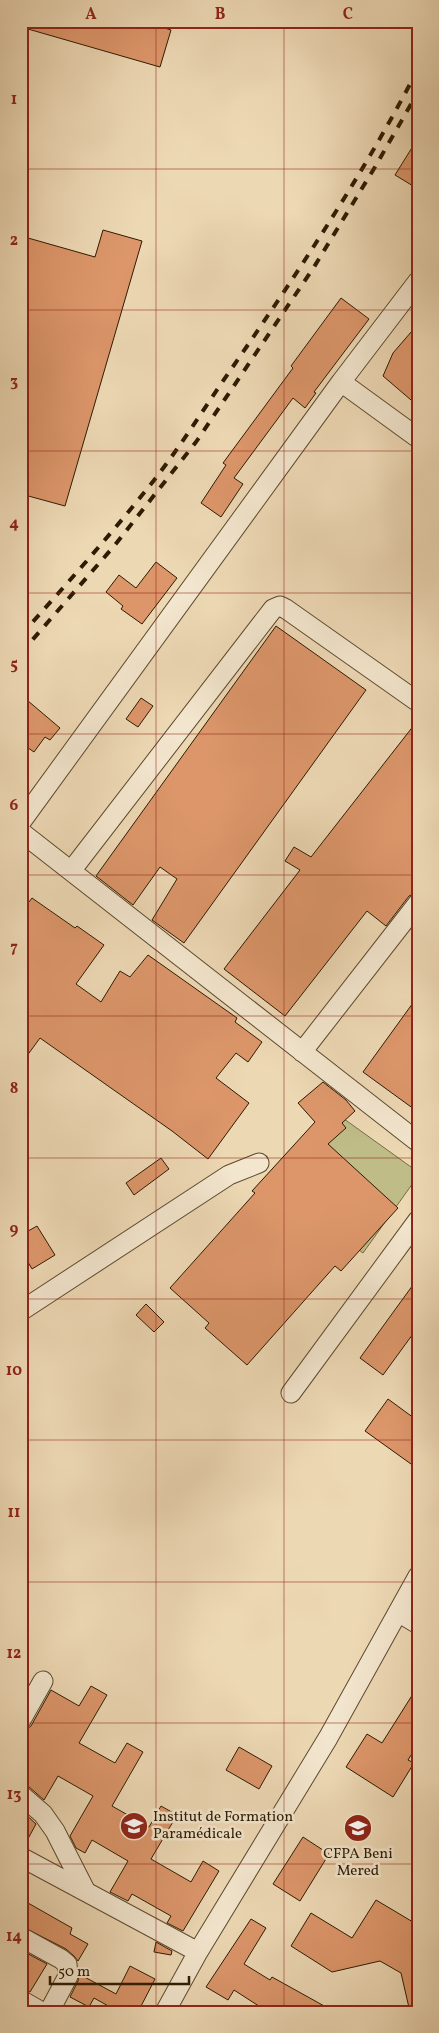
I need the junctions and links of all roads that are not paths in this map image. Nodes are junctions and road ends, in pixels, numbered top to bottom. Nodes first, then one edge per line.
1 (418, 281) edge
2 (341, 382) junction
3 (418, 438) edge
4 (418, 702) edge
5 (21, 822) edge
6 (21, 832) edge
7 (71, 871) junction
8 (418, 903) edge
9 (302, 1052) junction
10 (418, 1142) edge
11 (259, 1163) dead end
12 (418, 1220) edge
13 (21, 1311) edge
14 (291, 1393) dead end
15 (418, 1576) edge
16 (398, 1612) junction
17 (418, 1624) edge
18 (43, 1681) dead end
19 (21, 1720) edge
20 (21, 1795) edge
21 (21, 1857) edge
22 (86, 1892) junction
23 (21, 1937) edge
24 (198, 1952) junction
25 (21, 2000) edge
26 (42, 2012) edge
27 (50, 2012) edge
28 (165, 2012) edge

1 - 2 street
2 - 3 street
2 - 5 street
4 - 7 street
6 - 7 street
7 - 9 street
8 - 9 street
9 - 10 street
11 - 13 street
12 - 14 street
15 - 16 street
16 - 17 street
16 - 24 street
18 - 19 street
20 - 22 street
21 - 22 street
22 - 24 street
23 - 27 street
24 - 28 street
25 - 26 street

